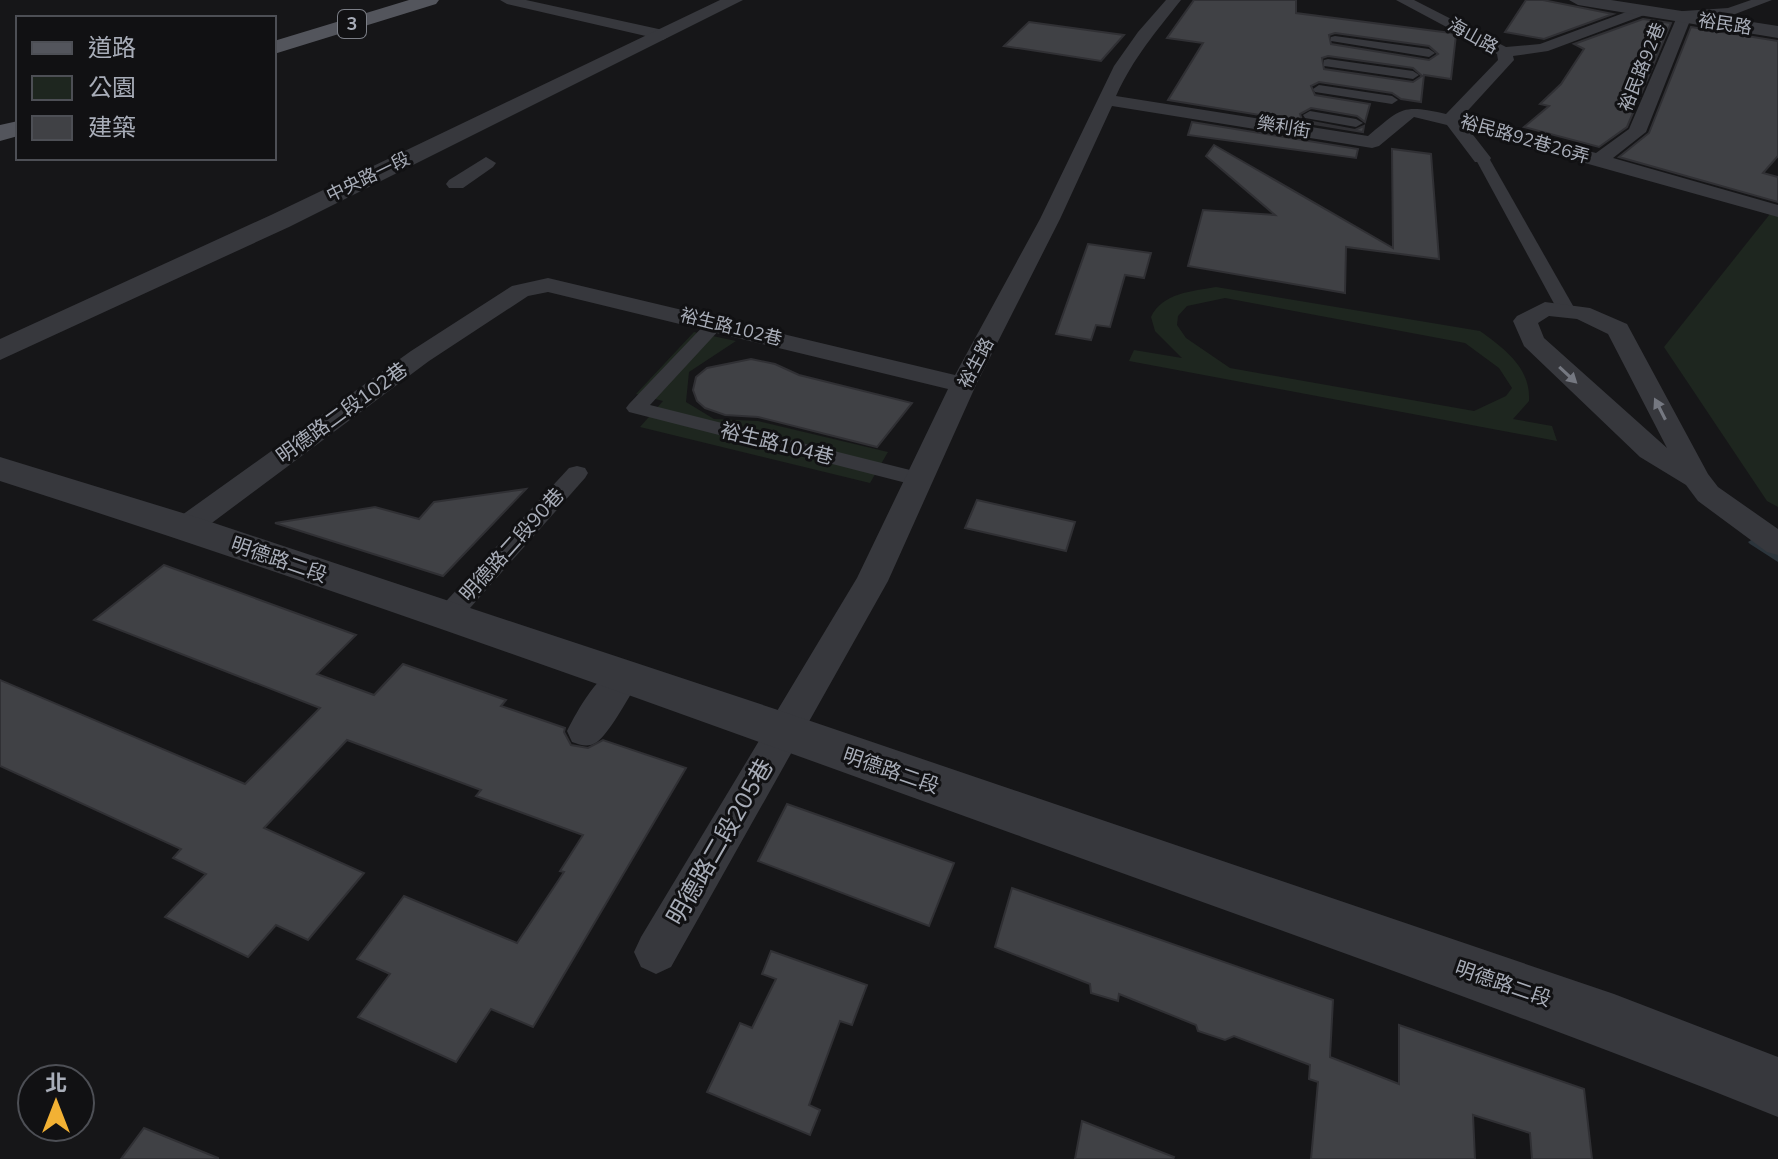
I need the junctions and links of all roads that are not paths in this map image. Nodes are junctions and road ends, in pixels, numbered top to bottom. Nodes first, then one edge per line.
1 (396, 0) edge
2 (429, 0) edge
3 (507, 0) edge
4 (734, 0) edge
5 (1174, 0) edge
6 (1403, 0) edge
7 (1578, 0) edge
8 (1765, 0) edge
9 (1642, 11) junction
10 (1679, 16) junction
11 (1778, 32) edge
12 (663, 35) junction
13 (276, 36) edge
14 (1335, 39) dead end
15 (276, 47) edge
16 (1504, 52) junction
17 (1429, 53) dead end
18 (1328, 63) dead end
19 (1413, 75) dead end
20 (1319, 89) dead end
21 (1107, 100) junction
22 (1392, 100) dead end
23 (1310, 115) dead end
24 (1451, 119) junction
25 (1356, 123) dead end
26 (1482, 158) joint
27 (1599, 160) junction
28 (486, 163) dead end
29 (456, 184) dead end
30 (1778, 211) edge
31 (502, 303) joint
32 (1567, 311) junction
33 (716, 323) junction
34 (0, 351) edge
35 (963, 385) junction
36 (0, 469) edge
37 (577, 473) dead end
38 (1696, 478) junction
39 (918, 479) junction
40 (186, 527) junction
41 (1778, 544) edge
42 (446, 618) junction
43 (622, 678) junction
44 (585, 731) dead end
45 (784, 731) junction
46 (656, 952) dead end
47 (1778, 1087) edge

1 - 13 main road, 3
2 - 15 main road, 3
3 - 12 street
4 - 12 street, 中央路一段
5 - 21 street, 裕生路
6 - 16 street, 海山路
7 - 9 street, 裕民路
8 - 10 street
9 - 10 street, 裕民路
9 - 16 street
10 - 11 street, 裕民路
10 - 27 street, 裕民路92巷
12 - 34 street, 中央路一段
14 - 17 street
16 - 24 street, 海山路
18 - 19 street
20 - 22 street
21 - 24 street, 樂利街
21 - 35 street, 裕生路
23 - 25 street
24 - 26 street
24 - 27 street, 裕民路92巷26弄
26 - 32 street
27 - 30 street, 裕民路92巷26弄
28 - 29 street
31 - 33 street, 裕生路102巷
31 - 40 street, 明德路二段102巷
38 -> 32 street
32 -> 38 street
33 - 35 street, 裕生路102巷
33 - 39 street, 裕生路104巷
35 - 39 street, 裕生路
36 - 40 street, 明德路二段
37 - 42 street, 明德路二段90巷
38 - 41 street
39 - 45 street, 裕生路
40 - 42 street, 明德路二段
42 - 43 street, 明德路二段
43 - 44 street
43 - 45 street, 明德路二段
45 - 46 street, 明德路二段205巷
45 - 47 street, 明德路二段

